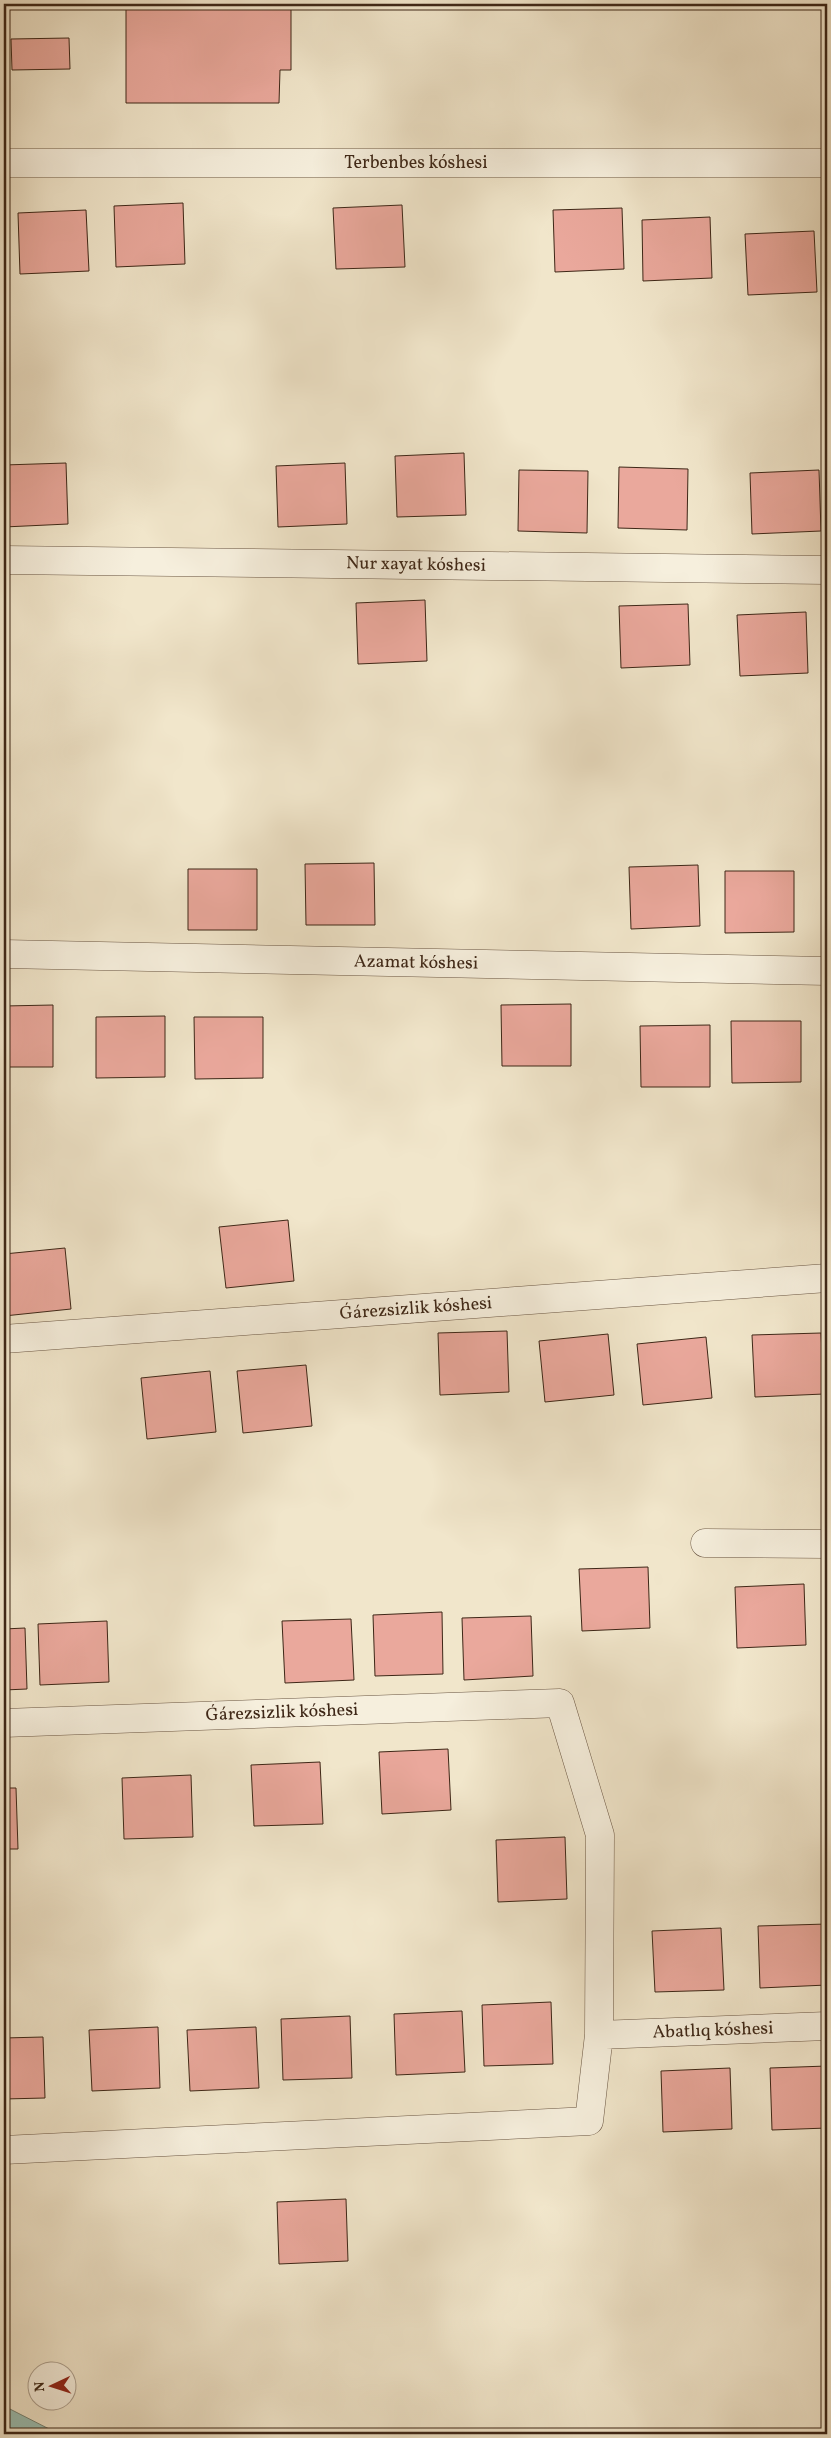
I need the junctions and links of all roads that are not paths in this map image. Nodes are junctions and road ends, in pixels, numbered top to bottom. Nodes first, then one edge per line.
1 (4, 163) edge
2 (827, 163) edge
3 (4, 560) edge
4 (827, 570) edge
5 (4, 954) edge
6 (827, 971) edge
7 (827, 1278) edge
8 (4, 1339) edge
9 (705, 1543) dead end
10 (827, 1544) edge
11 (4, 1723) edge
12 (827, 2026) edge
13 (599, 2035) junction
14 (4, 2150) edge

1 - 2 street, Terbenbes kóshesi
3 - 4 street, Nur xayat kóshesi
5 - 6 street, Azamat kóshesi
7 - 8 street, Ǵárezsizlik kóshesi
9 - 10 street
11 - 13 street, Ǵárezsizlik kóshesi
12 - 13 street, Abatlıq kóshesi
13 - 14 street

